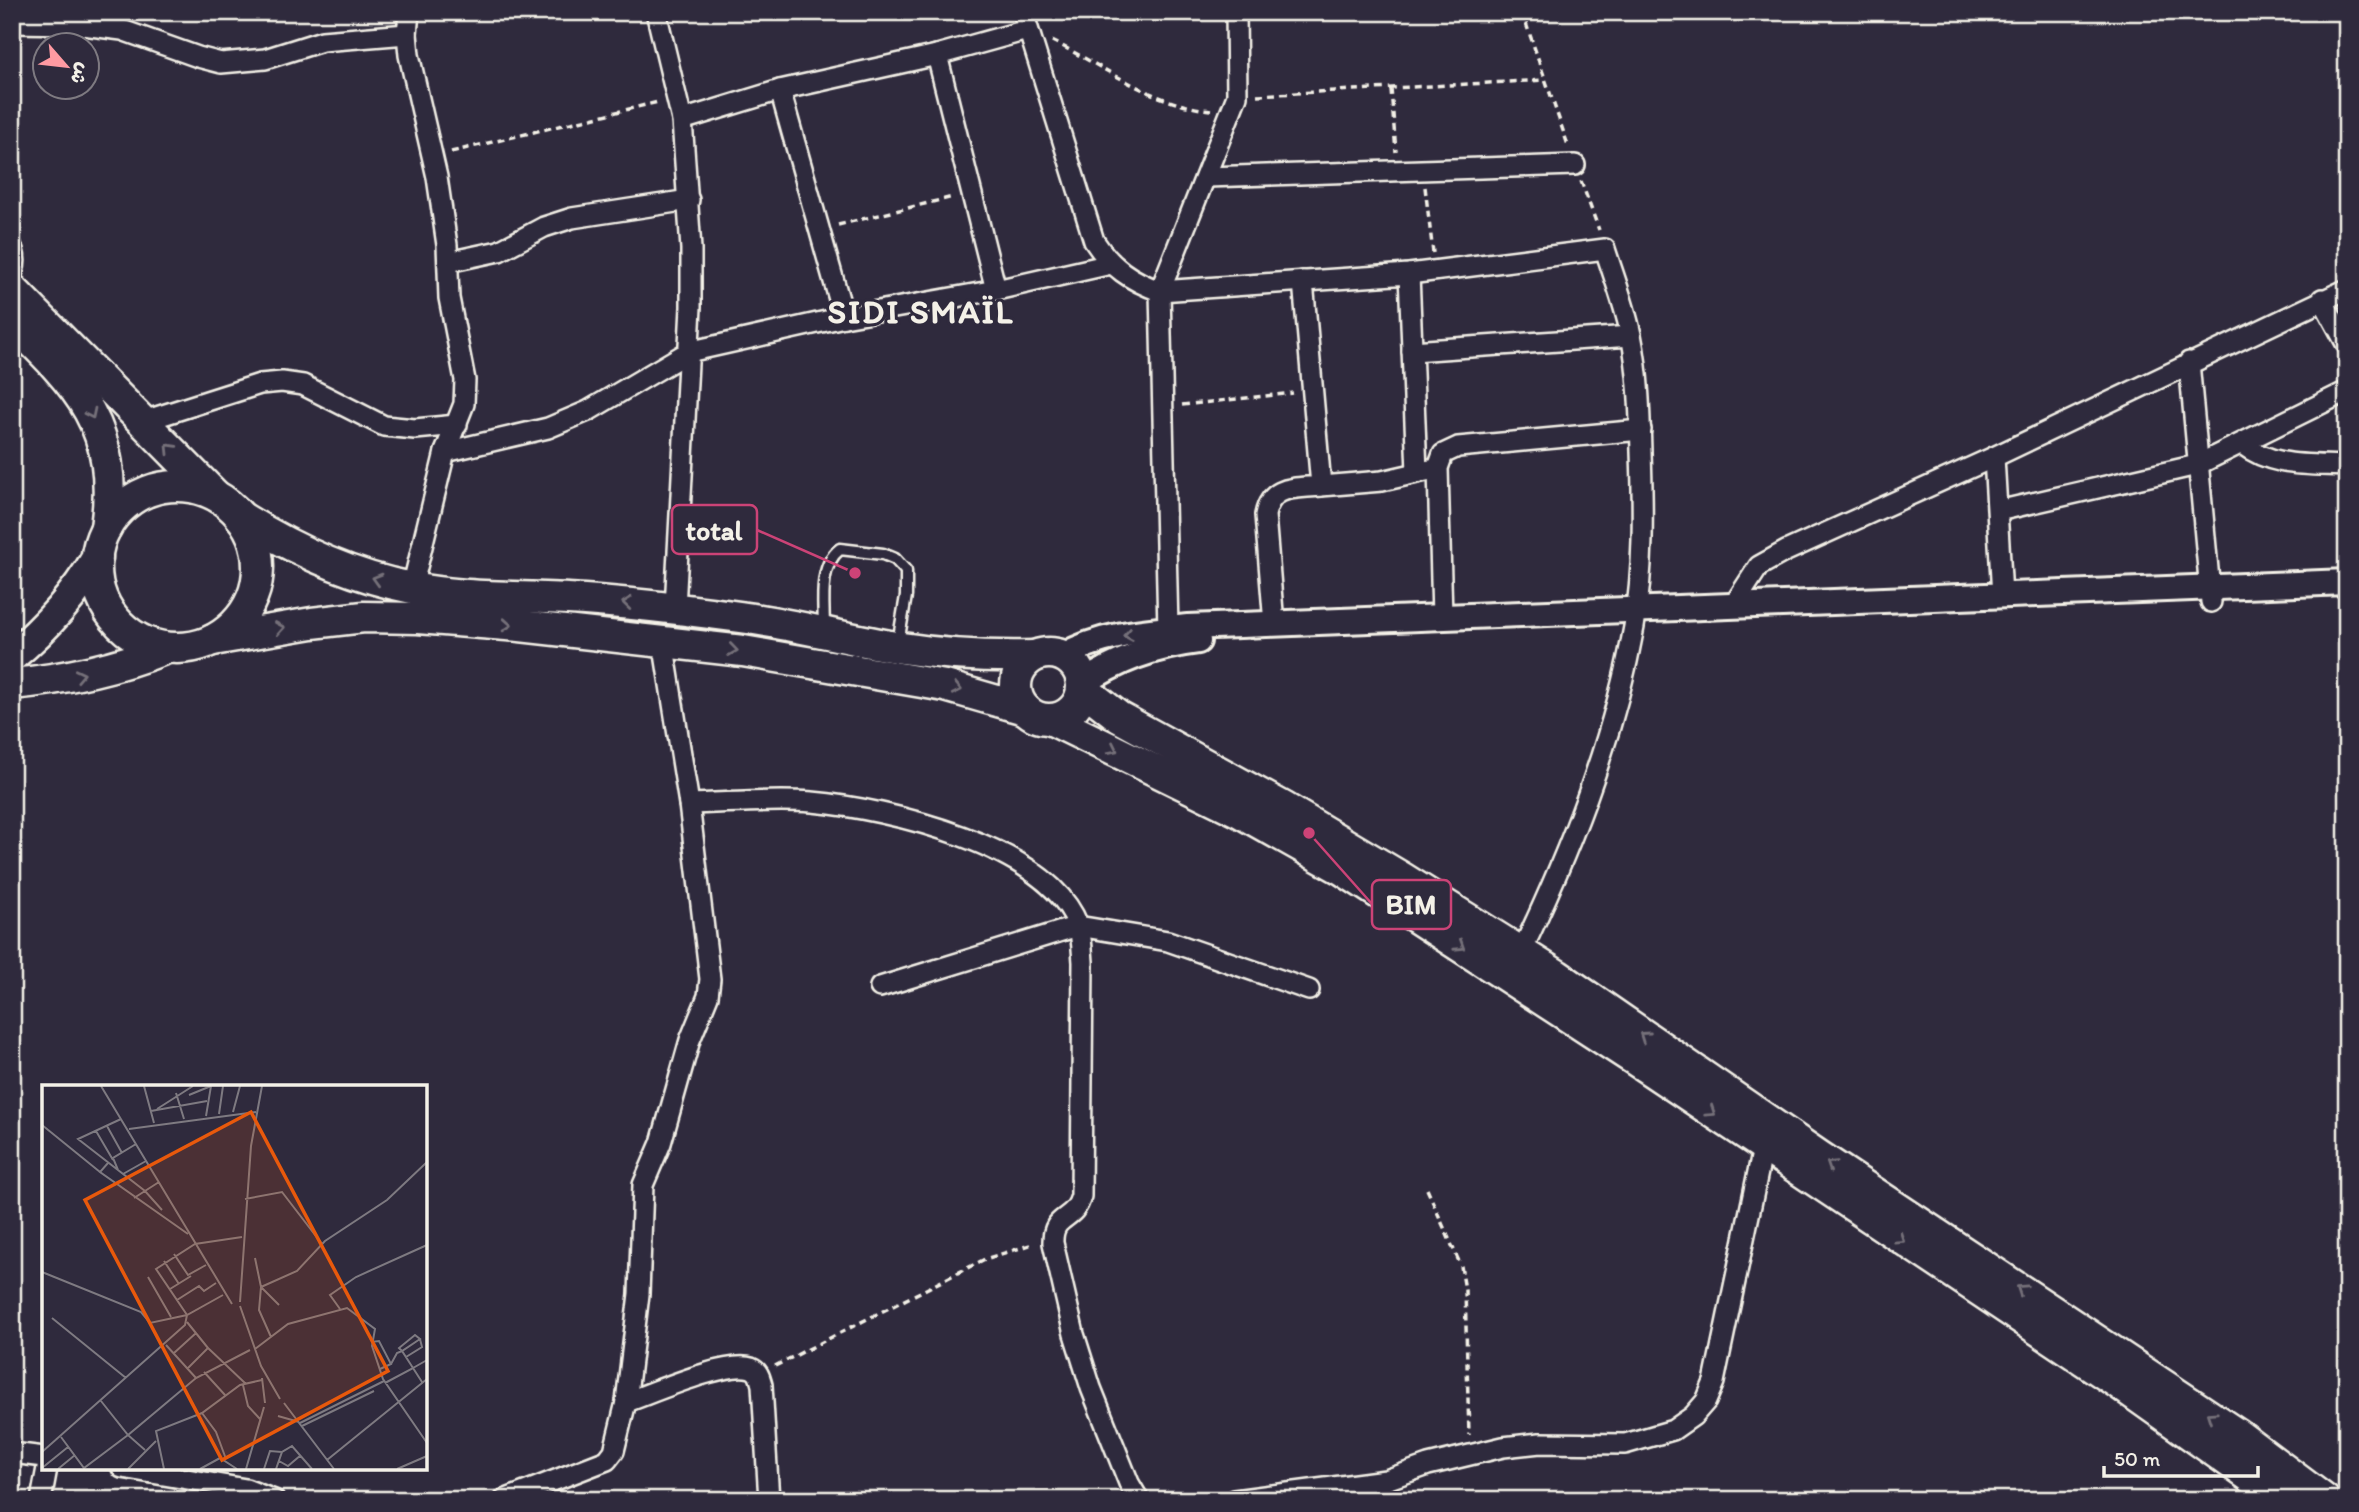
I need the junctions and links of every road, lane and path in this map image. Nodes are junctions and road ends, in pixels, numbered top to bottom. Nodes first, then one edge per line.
1 (409, 12) edge
2 (656, 12) edge
3 (1236, 12) edge
4 (1522, 12) edge
5 (1025, 21) edge
6 (12, 23) edge
7 (407, 34) junction
8 (937, 55) junction
9 (1545, 80) junction
10 (1391, 89) junction
11 (780, 90) junction
12 (1237, 96) junction
13 (677, 97) junction
14 (682, 120) junction
15 (432, 157) junction
16 (1575, 165) junction
17 (1397, 172) junction
18 (1423, 172) junction
19 (1207, 177) junction
20 (972, 192) junction
21 (689, 200) junction
22 (820, 230) junction
23 (12, 237) edge
24 (1605, 249) junction
25 (448, 262) junction
26 (1111, 264) junction
27 (1435, 270) junction
28 (1409, 274) junction
29 (14, 276) edge
30 (1303, 281) junction
31 (2347, 289) edge
32 (996, 290) junction
33 (1160, 292) junction
34 (2322, 299) junction
35 (844, 317) junction
36 (12, 322) edge
37 (1631, 336) junction
38 (2347, 345) edge
39 (1412, 351) junction
40 (688, 352) junction
41 (2189, 362) junction
42 (1312, 390) junction
43 (2347, 391) edge
44 (1163, 407) junction
45 (144, 421) junction
46 (457, 425) junction
47 (1640, 430) junction
48 (2242, 444) junction
49 (445, 452) junction
50 (1994, 457) junction
51 (2197, 465) junction
52 (2347, 466) edge
53 (1438, 468) junction
54 (1417, 472) junction
55 (1321, 486) junction
56 (217, 497) junction
57 (1998, 510) junction
58 (241, 517) junction
59 (106, 528) junction
60 (97, 558) junction
61 (2347, 582) edge
62 (412, 588) junction
63 (2210, 595) junction
64 (2002, 596) junction
65 (2347, 597) edge
66 (1733, 606) junction
67 (675, 608) junction
68 (1442, 617) junction
69 (1635, 617) junction
70 (1274, 624) junction
71 (1168, 629) junction
72 (824, 631) junction
73 (213, 640) junction
74 (663, 641) junction
75 (898, 647) junction
76 (167, 648) junction
77 (12, 656) edge
78 (1034, 656) junction
79 (1063, 656) junction
80 (12, 684) edge
81 (1082, 686) junction
82 (1038, 714) junction
83 (689, 804) junction
84 (1079, 926) junction
85 (1515, 965) junction
86 (880, 987) dead end
87 (1310, 990) dead end
88 (1763, 1148) junction
89 (1427, 1189) dead end
90 (1052, 1243) junction
91 (759, 1374) junction
92 (626, 1402) junction
93 (12, 1453) edge
94 (1470, 1455) junction
95 (42, 1457) edge
96 (47, 1470) edge
97 (134, 1470) edge
98 (41, 1500) edge
99 (274, 1500) edge
100 (504, 1500) edge
101 (769, 1500) edge
102 (1139, 1500) edge
103 (1234, 1500) edge
104 (2283, 1500) edge
105 (2325, 1500) edge

1 - 7 street
2 - 13 street
3 - 12 street
4 - 9 path
5 - 8 street
5 - 12 path
5 - 26 street
6 - 7 street
7 - 15 street
8 - 11 street
8 - 20 street
9 - 10 path
9 - 16 path
10 - 12 path
10 - 17 path
11 - 14 street
11 - 22 street
12 - 19 street
13 - 14 street
13 - 15 path
14 - 21 street
15 - 25 street
16 - 18 street
16 - 24 path
17 - 18 street
17 - 19 street
18 - 27 path
19 - 33 street
20 - 22 path
20 - 32 street
21 - 25 street
21 - 40 street
22 - 35 street
23 - 29 lane
24 - 27 street
24 - 37 street
25 - 46 street
26 - 32 street
26 - 33 street
27 - 28 street
28 - 30 street
28 - 39 street
29 - 45 main road
30 - 33 street
30 - 42 street
31 - 34 street
32 - 35 street
33 - 44 street
34 - 38 street
34 - 41 street
35 - 40 street
36 -> 59 main road
37 - 39 street
37 - 47 street
39 - 54 street
40 - 49 street
40 - 67 street
41 - 50 street
41 - 51 street
42 - 44 path
42 - 55 street
43 - 48 street
44 - 71 street
45 - 46 street
56 -> 45 main road
46 - 49 street
47 - 53 street
47 - 69 street
48 - 51 street
48 - 52 street
49 - 62 street
50 - 57 street
50 - 66 street
51 - 57 street
51 - 63 street
53 - 54 street
53 - 68 street
54 - 55 street
55 - 70 street
56 - 58 main road
56 - 59 main road
57 - 64 street
62 -> 58 main road
58 - 73 main road
59 - 60 main road
60 - 76 main road
60 - 77 main road
61 - 63 street
67 -> 62 main road
63 - 64 street
63 - 65 street
63 - 69 street
64 - 66 street
66 - 69 street
67 - 72 main road
68 - 69 street
68 - 70 street
69 - 81 street
69 - 85 street
70 - 71 street
71 -> 79 street
72 - 75 main road
72 - 75 lane
73 -> 74 main road
73 - 76 main road
74 -> 82 main road
74 - 83 street
75 - 78 main road
80 -> 76 main road
78 - 79 main road
78 - 82 main road
79 - 81 main road
81 - 82 main road
81 - 85 main road
82 -> 85 main road
83 - 84 street
83 - 92 street
84 - 86 street
84 - 87 street
84 - 90 street
85 -> 88 main road
105 -> 85 main road
88 - 94 street
88 -> 104 main road
89 - 94 path
90 - 91 path
90 - 102 street
91 - 92 street
91 - 101 street
92 - 100 street
93 - 95 street
94 - 103 street
96 - 98 street
97 - 99 street

